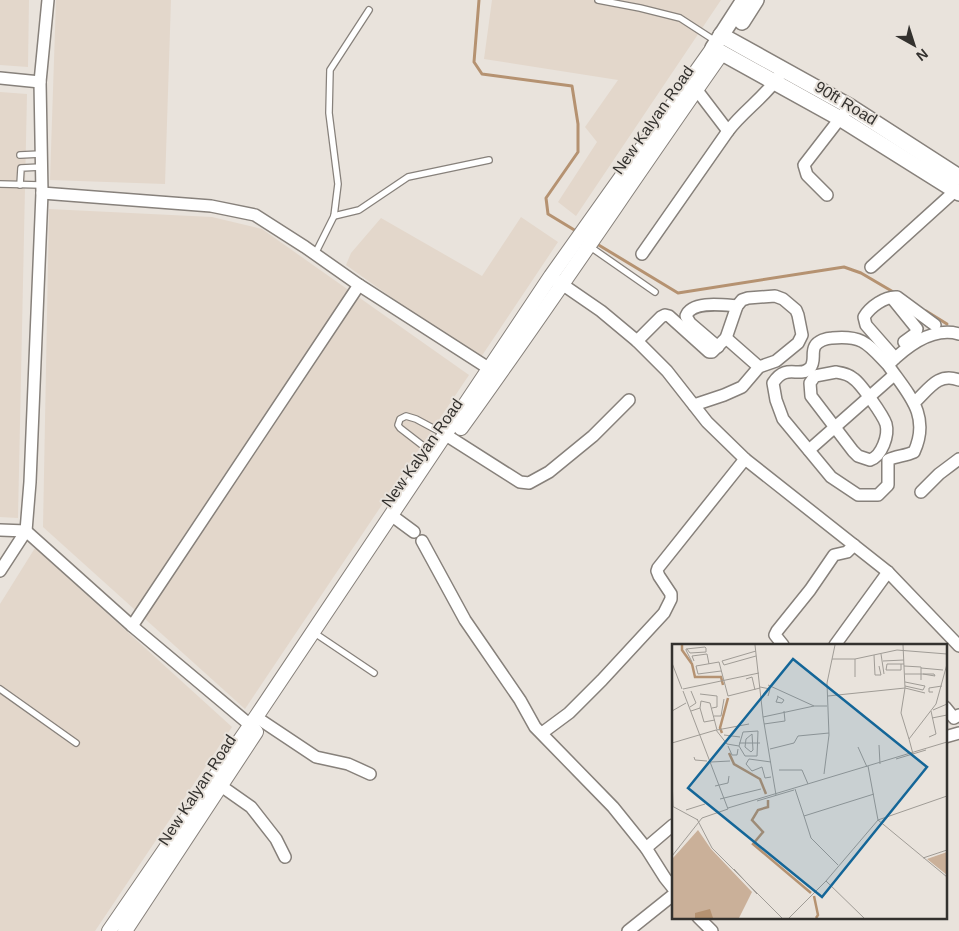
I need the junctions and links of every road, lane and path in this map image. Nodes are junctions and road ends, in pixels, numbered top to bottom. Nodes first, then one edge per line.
1 (48, 0) edge
2 (598, 0) edge
3 (744, 0) edge
4 (756, 0) edge
5 (369, 10) dead end
6 (720, 44) junction
7 (784, 69) junction
8 (0, 78) edge
9 (40, 82) junction
10 (775, 82) junction
11 (696, 89) junction
12 (845, 113) junction
13 (728, 131) junction
14 (655, 138) junction
15 (41, 154) junction
16 (20, 155) dead end
17 (490, 160) dead end
18 (41, 167) junction
19 (0, 184) edge
20 (20, 185) junction
21 (958, 187) edge
22 (41, 189) junction
23 (827, 195) dead end
24 (334, 216) junction
25 (589, 246) junction
26 (314, 254) junction
27 (642, 254) dead end
28 (871, 267) dead end
29 (551, 276) junction
30 (563, 284) junction
31 (359, 285) junction
32 (655, 292) dead end
33 (891, 297) junction
34 (737, 306) junction
35 (935, 325) dead end
36 (959, 334) edge
37 (637, 341) junction
38 (722, 343) junction
39 (892, 363) junction
40 (759, 367) junction
41 (495, 372) junction
42 (812, 372) junction
43 (959, 380) edge
44 (868, 397) junction
45 (629, 400) dead end
46 (914, 403) junction
47 (694, 405) junction
48 (836, 426) junction
49 (450, 437) junction
50 (809, 450) junction
51 (433, 453) junction
52 (884, 457) junction
53 (745, 459) junction
54 (959, 459) edge
55 (921, 492) dead end
56 (394, 517) junction
57 (0, 530) edge
58 (26, 530) junction
59 (414, 532) dead end
60 (422, 541) dead end
61 (854, 545) junction
62 (0, 572) edge
63 (888, 572) junction
64 (132, 626) junction
65 (315, 634) junction
66 (782, 644) edge
67 (836, 644) edge
68 (959, 646) edge
69 (374, 673) dead end
70 (0, 688) edge
71 (946, 708) edge
72 (959, 716) edge
73 (257, 723) junction
74 (542, 733) junction
75 (959, 733) edge
76 (946, 736) edge
77 (76, 743) dead end
78 (370, 774) dead end
79 (217, 783) junction
80 (672, 826) edge
81 (646, 848) junction
82 (285, 857) dead end
83 (672, 887) edge
84 (672, 896) edge
85 (699, 918) edge
86 (109, 931) edge
87 (124, 931) edge
88 (628, 931) edge
89 (712, 931) edge

1 - 9 street
2 - 6 lane
3 - 6 main road, New Kalyan Road
4 - 6 main road, New Kalyan Road
5 - 24 lane
6 - 7 main road, 90ft Road
6 - 10 main road, 90ft Road
6 - 11 street, New Kalyan Road
6 - 14 street, New Kalyan Road
7 - 10 street
7 - 12 main road, 90ft Road
8 - 9 street
9 - 15 street
10 - 12 main road, 90ft Road
10 - 13 street
11 - 13 street
11 - 14 street, New Kalyan Road
12 - 21 main road, 90ft Road
12 - 23 street
13 - 27 street
14 - 25 street, New Kalyan Road
14 - 29 street, New Kalyan Road
15 - 16 lane
15 - 18 street
17 - 24 lane
18 - 20 lane
18 - 22 street
19 - 20 lane
20 - 22 lane
21 - 28 street
22 - 26 street
22 - 58 street
24 - 26 lane
25 - 30 street, New Kalyan Road
25 - 32 lane
26 - 31 street
29 - 30 street
29 - 41 street, New Kalyan Road
30 - 37 street
30 - 41 street, New Kalyan Road
31 - 41 street
31 - 64 street
33 - 35 street
33 - 39 street
33 - 39 street
34 - 38 street
34 - 38 street
34 - 40 street
36 - 39 street
37 - 38 street
37 - 47 street
38 - 40 street
39 - 42 street
39 - 44 street
39 - 46 street
40 - 47 street
41 - 49 street, New Kalyan Road
42 - 44 street
42 - 48 street
42 - 50 street
43 - 46 street
44 - 48 street
44 - 52 street
45 - 49 street
46 - 52 street
47 - 53 street
48 - 50 street
48 - 52 street
49 - 51 street, New Kalyan Road
49 - 51 lane
49 - 56 street, New Kalyan Road
50 - 52 street
51 - 56 street, New Kalyan Road
53 - 61 street
53 - 74 street
54 - 55 street
56 - 59 street
56 - 65 street, New Kalyan Road
57 - 58 street
58 - 62 street
58 - 64 street
60 - 74 street
61 - 63 street
61 - 66 street
63 - 67 street
63 - 68 street
64 - 73 street
65 - 69 lane
65 - 73 street, New Kalyan Road
70 - 77 lane
71 - 72 street
73 - 78 street
73 - 79 street, New Kalyan Road
74 - 81 street
75 - 76 street
79 - 82 street
79 - 86 street
79 - 87 street, New Kalyan Road
80 - 81 street
81 - 83 street
84 - 88 street
85 - 89 street

